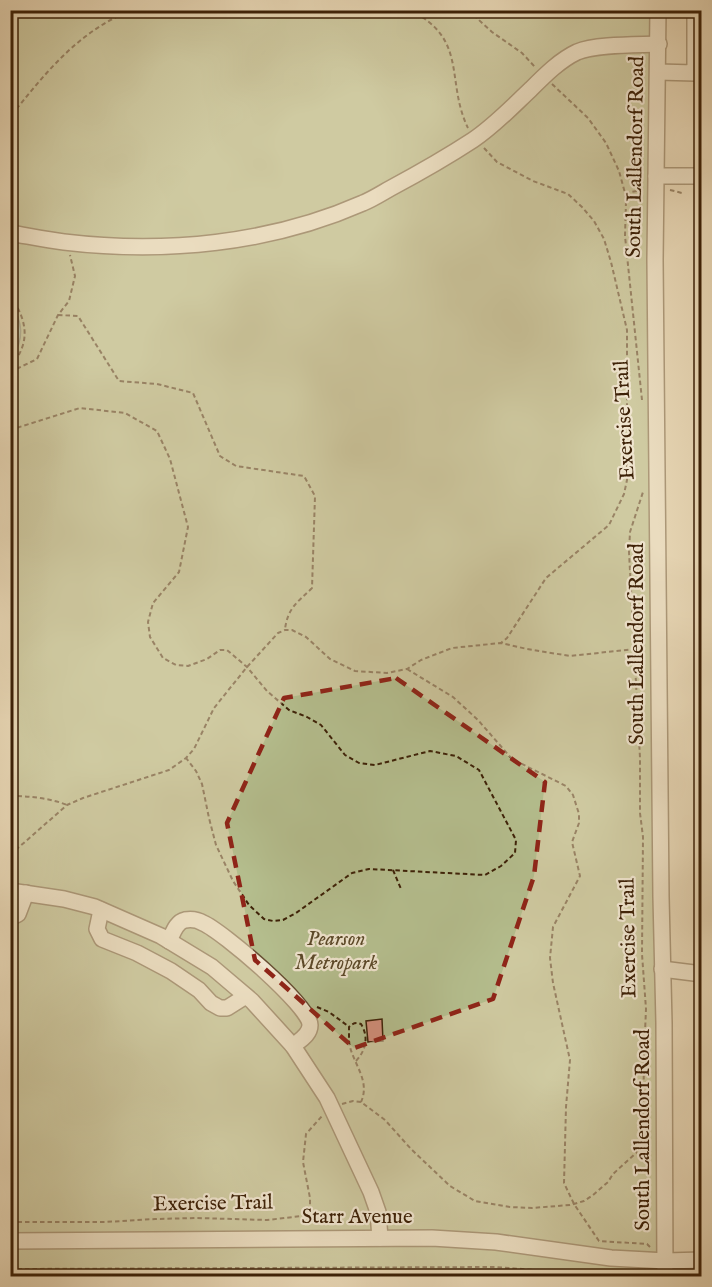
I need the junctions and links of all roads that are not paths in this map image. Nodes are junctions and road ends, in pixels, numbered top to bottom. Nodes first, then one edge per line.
1 (658, 10) edge
2 (698, 10) edge
3 (658, 44) junction
4 (658, 72) junction
5 (698, 73) edge
6 (656, 176) junction
7 (702, 176) edge
8 (10, 233) edge
9 (18, 892) edge
10 (101, 910) junction
11 (10, 918) edge
12 (169, 941) junction
13 (662, 969) junction
14 (702, 974) edge
15 (246, 996) junction
16 (293, 1046) junction
17 (380, 1238) junction
18 (10, 1241) edge
19 (702, 1260) edge
20 (665, 1271) edge

1 - 3 street, South Lallendorf Road
2 - 5 street
3 - 4 street, South Lallendorf Road
3 - 8 street
4 - 5 street
4 - 6 street, South Lallendorf Road
6 - 7 street
6 - 13 street, South Lallendorf Road
9 - 10 street
9 - 11 street
10 - 12 street
10 - 15 street
12 - 15 street
12 - 16 street
13 - 14 street
13 - 20 street, South Lallendorf Road
15 - 16 street
16 - 17 street
17 - 18 street, Starr Avenue
17 - 20 street, Starr Avenue
19 - 20 street, Starr Avenue

